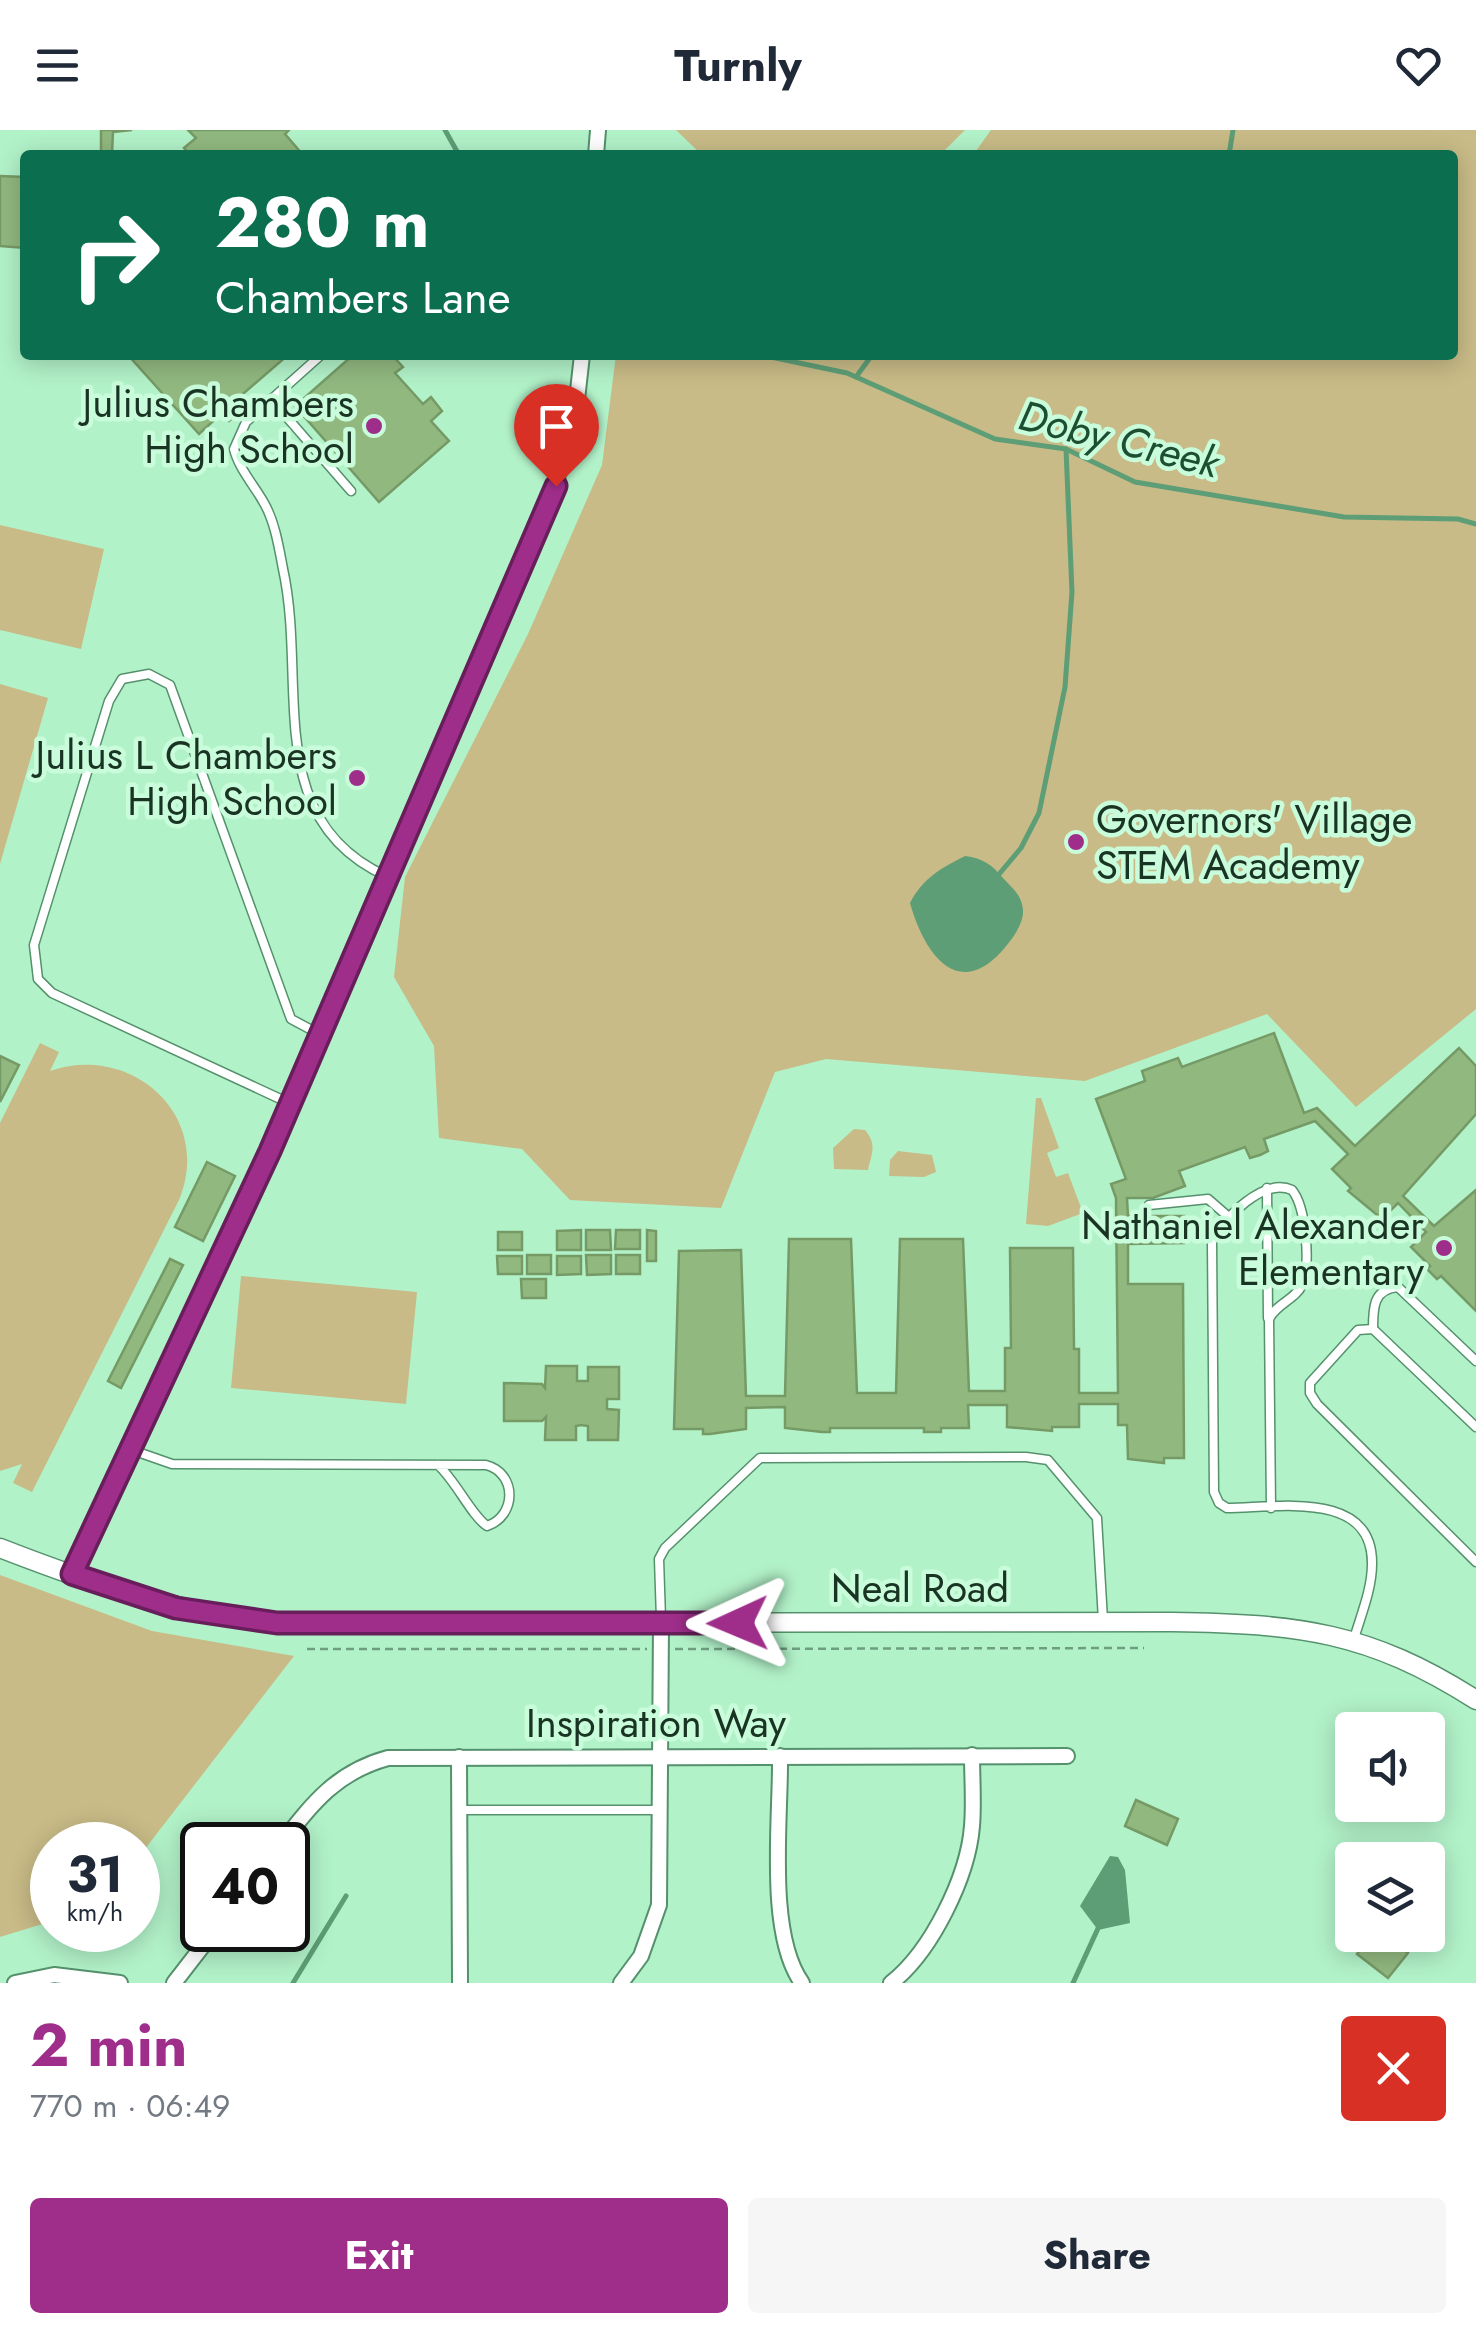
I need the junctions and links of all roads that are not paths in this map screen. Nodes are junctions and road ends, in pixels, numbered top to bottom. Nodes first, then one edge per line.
1 (315, 360) edge
2 (581, 360) edge
3 (272, 399) junction
4 (351, 492) dead end
5 (388, 877) junction
6 (321, 1035) junction
7 (290, 1104) junction
8 (1266, 1188) junction
9 (1149, 1205) dead end
10 (1231, 1219) junction
11 (1268, 1328) junction
12 (1374, 1328) junction
13 (1476, 1361) edge
14 (1476, 1427) edge
15 (129, 1449) junction
16 (438, 1465) junction
17 (1271, 1508) junction
18 (0, 1548) edge
19 (1476, 1562) edge
20 (72, 1574) junction
21 (1103, 1622) junction
22 (661, 1624) junction
23 (1354, 1639) junction
24 (1476, 1700) edge
25 (972, 1755) junction
26 (459, 1756) junction
27 (662, 1756) junction
28 (780, 1756) junction
29 (1067, 1756) dead end
30 (460, 1810) junction
31 (662, 1810) junction
32 (298, 1822) edge
33 (197, 1952) edge
34 (15, 1983) edge
35 (120, 1983) edge
36 (174, 1983) edge
37 (460, 1983) edge
38 (621, 1983) edge
39 (802, 1983) edge
40 (891, 1983) edge

1 - 3 lane
2 - 5 street
3 - 4 lane
3 - 5 lane
5 - 6 street
6 - 7 street
6 - 7 lane
7 - 15 street
8 - 10 lane
8 - 11 lane
8 - 11 lane
9 - 10 lane
10 - 17 lane
11 - 17 lane
12 - 13 lane
12 - 14 lane
12 - 19 lane
15 - 16 lane
15 - 20 street
16 - 16 lane
17 - 23 lane
18 - 20 street, Neal Road
20 - 22 street, Neal Road
21 - 22 street, Neal Road
21 - 22 lane
21 - 23 street, Neal Road
22 - 27 street
23 - 24 street, Neal Road
25 - 28 street, Inspiration Way
25 - 29 street, Inspiration Way
25 - 40 street
26 - 27 street, Inspiration Way
26 - 30 street
26 - 32 street, Inspiration Way
27 - 28 street, Inspiration Way
27 - 31 street
28 - 39 street
30 - 31 lane
30 - 37 street
31 - 38 street
33 - 36 street
34 - 35 street

